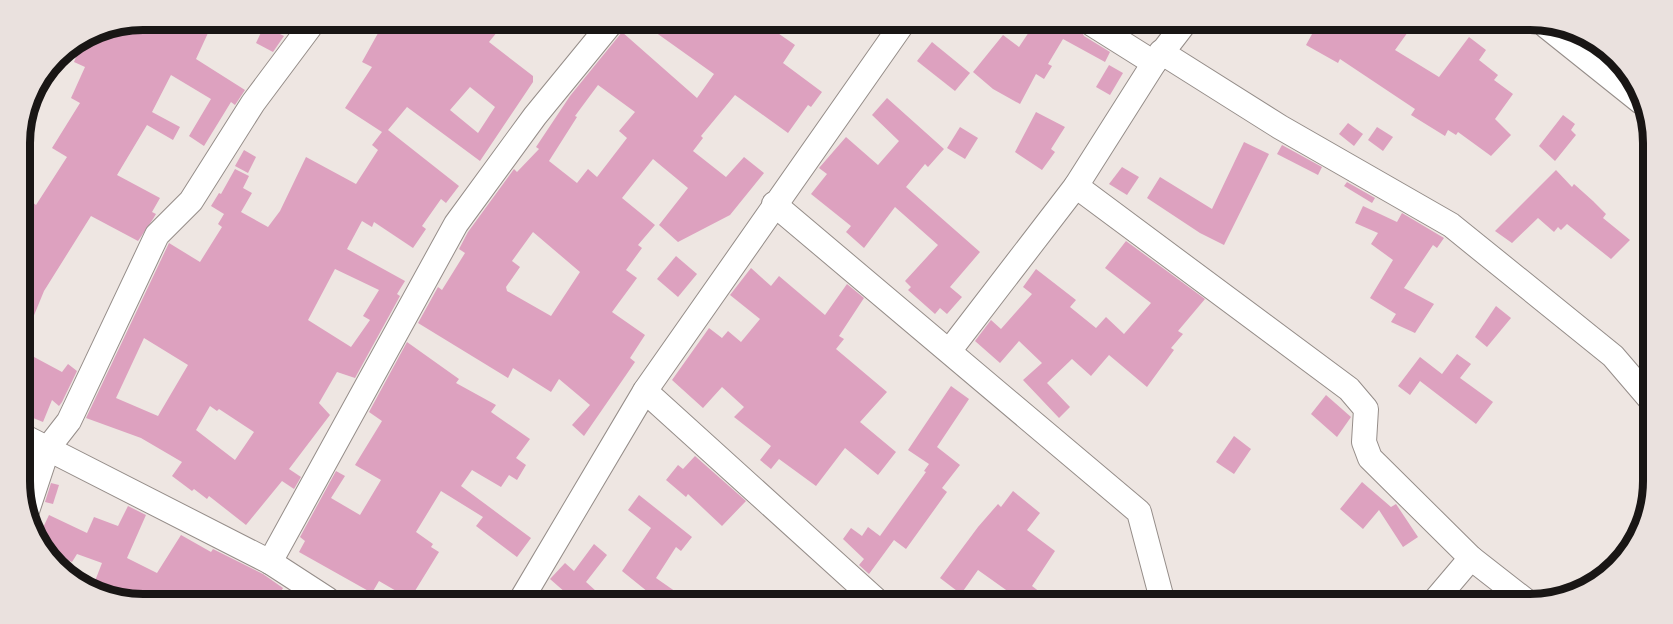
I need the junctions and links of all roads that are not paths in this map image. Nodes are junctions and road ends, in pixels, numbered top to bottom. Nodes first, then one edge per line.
1 (308, 30) edge
2 (605, 30) edge
3 (898, 30) edge
4 (1103, 30) edge
5 (1179, 30) edge
6 (1554, 33) edge
7 (1157, 58) junction
8 (1632, 95) edge
9 (1076, 186) junction
10 (774, 204) junction
11 (950, 350) junction
12 (645, 391) junction
13 (1643, 391) edge
14 (30, 439) edge
15 (48, 448) junction
16 (31, 498) edge
17 (1471, 558) junction
18 (270, 562) junction
19 (319, 594) edge
20 (525, 594) edge
21 (869, 594) edge
22 (1161, 594) edge
23 (1440, 594) edge
24 (1517, 594) edge

1 - 15 street
2 - 18 street
3 - 10 street
4 - 7 street
5 - 7 street
6 - 8 street
7 - 9 street
7 - 13 street
9 - 11 street
9 - 17 street
10 - 11 street
10 - 12 street
11 - 22 street
12 - 20 street
12 - 21 street
14 - 15 street
15 - 16 street
15 - 18 street
17 - 23 street
17 - 24 street
18 - 19 street

